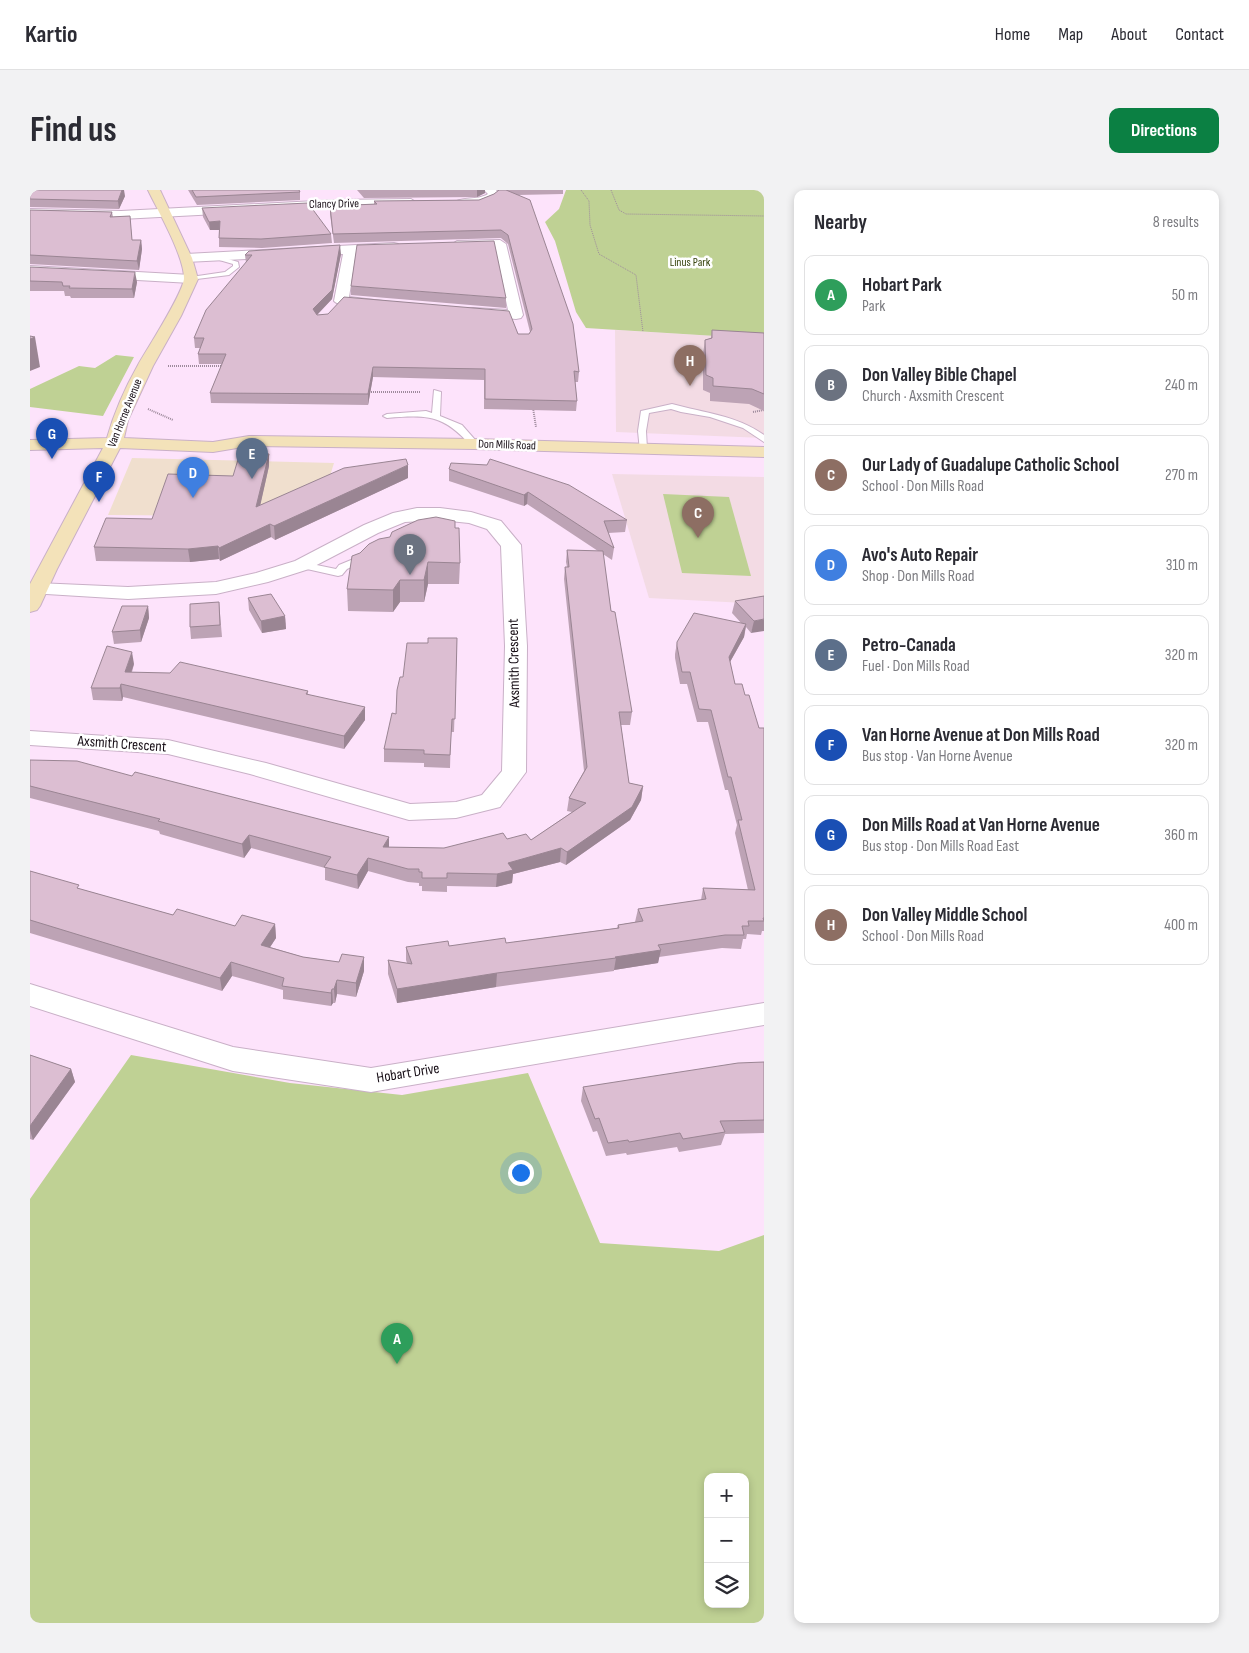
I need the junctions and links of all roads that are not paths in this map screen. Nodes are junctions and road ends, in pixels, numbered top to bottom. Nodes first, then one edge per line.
1 (154, 190) edge
2 (323, 190) edge
3 (490, 190) edge
4 (421, 203) edge
5 (450, 203) edge
6 (335, 204) junction
7 (30, 213) edge
8 (165, 213) junction
9 (410, 246) edge
10 (440, 246) edge
11 (350, 248) junction
12 (211, 256) junction
13 (186, 258) junction
14 (30, 270) edge
15 (191, 279) junction
16 (340, 301) junction
17 (389, 305) edge
18 (458, 310) edge
19 (328, 314) edge
20 (516, 315) junction
21 (521, 331) dead end
22 (437, 392) road end
23 (387, 416) dead end
24 (436, 418) junction
25 (44, 429) dead end
26 (116, 437) junction
27 (764, 439) edge
28 (474, 444) junction
29 (30, 445) edge
30 (643, 449) junction
31 (764, 452) edge
32 (379, 551) edge
33 (302, 565) junction
34 (34, 598) edge
35 (30, 738) edge
36 (30, 995) edge
37 (764, 1014) edge

1 - 8 street
2 - 6 street
3 - 5 street
4 - 6 street, Clancy Drive
6 - 8 street, Clancy Drive
7 - 8 street, Clancy Drive
8 - 13 street
9 - 11 street
10 - 20 street
11 - 12 street
11 - 16 street
12 - 13 street
12 - 15 lane
13 - 15 street
14 - 15 street
15 - 26 street, Van Horne Avenue
16 - 17 street
16 - 19 street
18 - 20 street
20 - 21 street
22 - 24 lane
23 - 24 lane
24 - 28 lane
25 - 26 street
26 - 28 street, Don Mills Road
26 - 29 street
26 - 34 street, Van Horne Avenue
27 - 30 lane
28 - 30 street, Don Mills Road
30 - 31 street, Don Mills Road
32 - 33 lane
33 - 34 street, Axsmith Crescent
33 - 35 street, Axsmith Crescent
36 - 37 street, Hobart Drive

